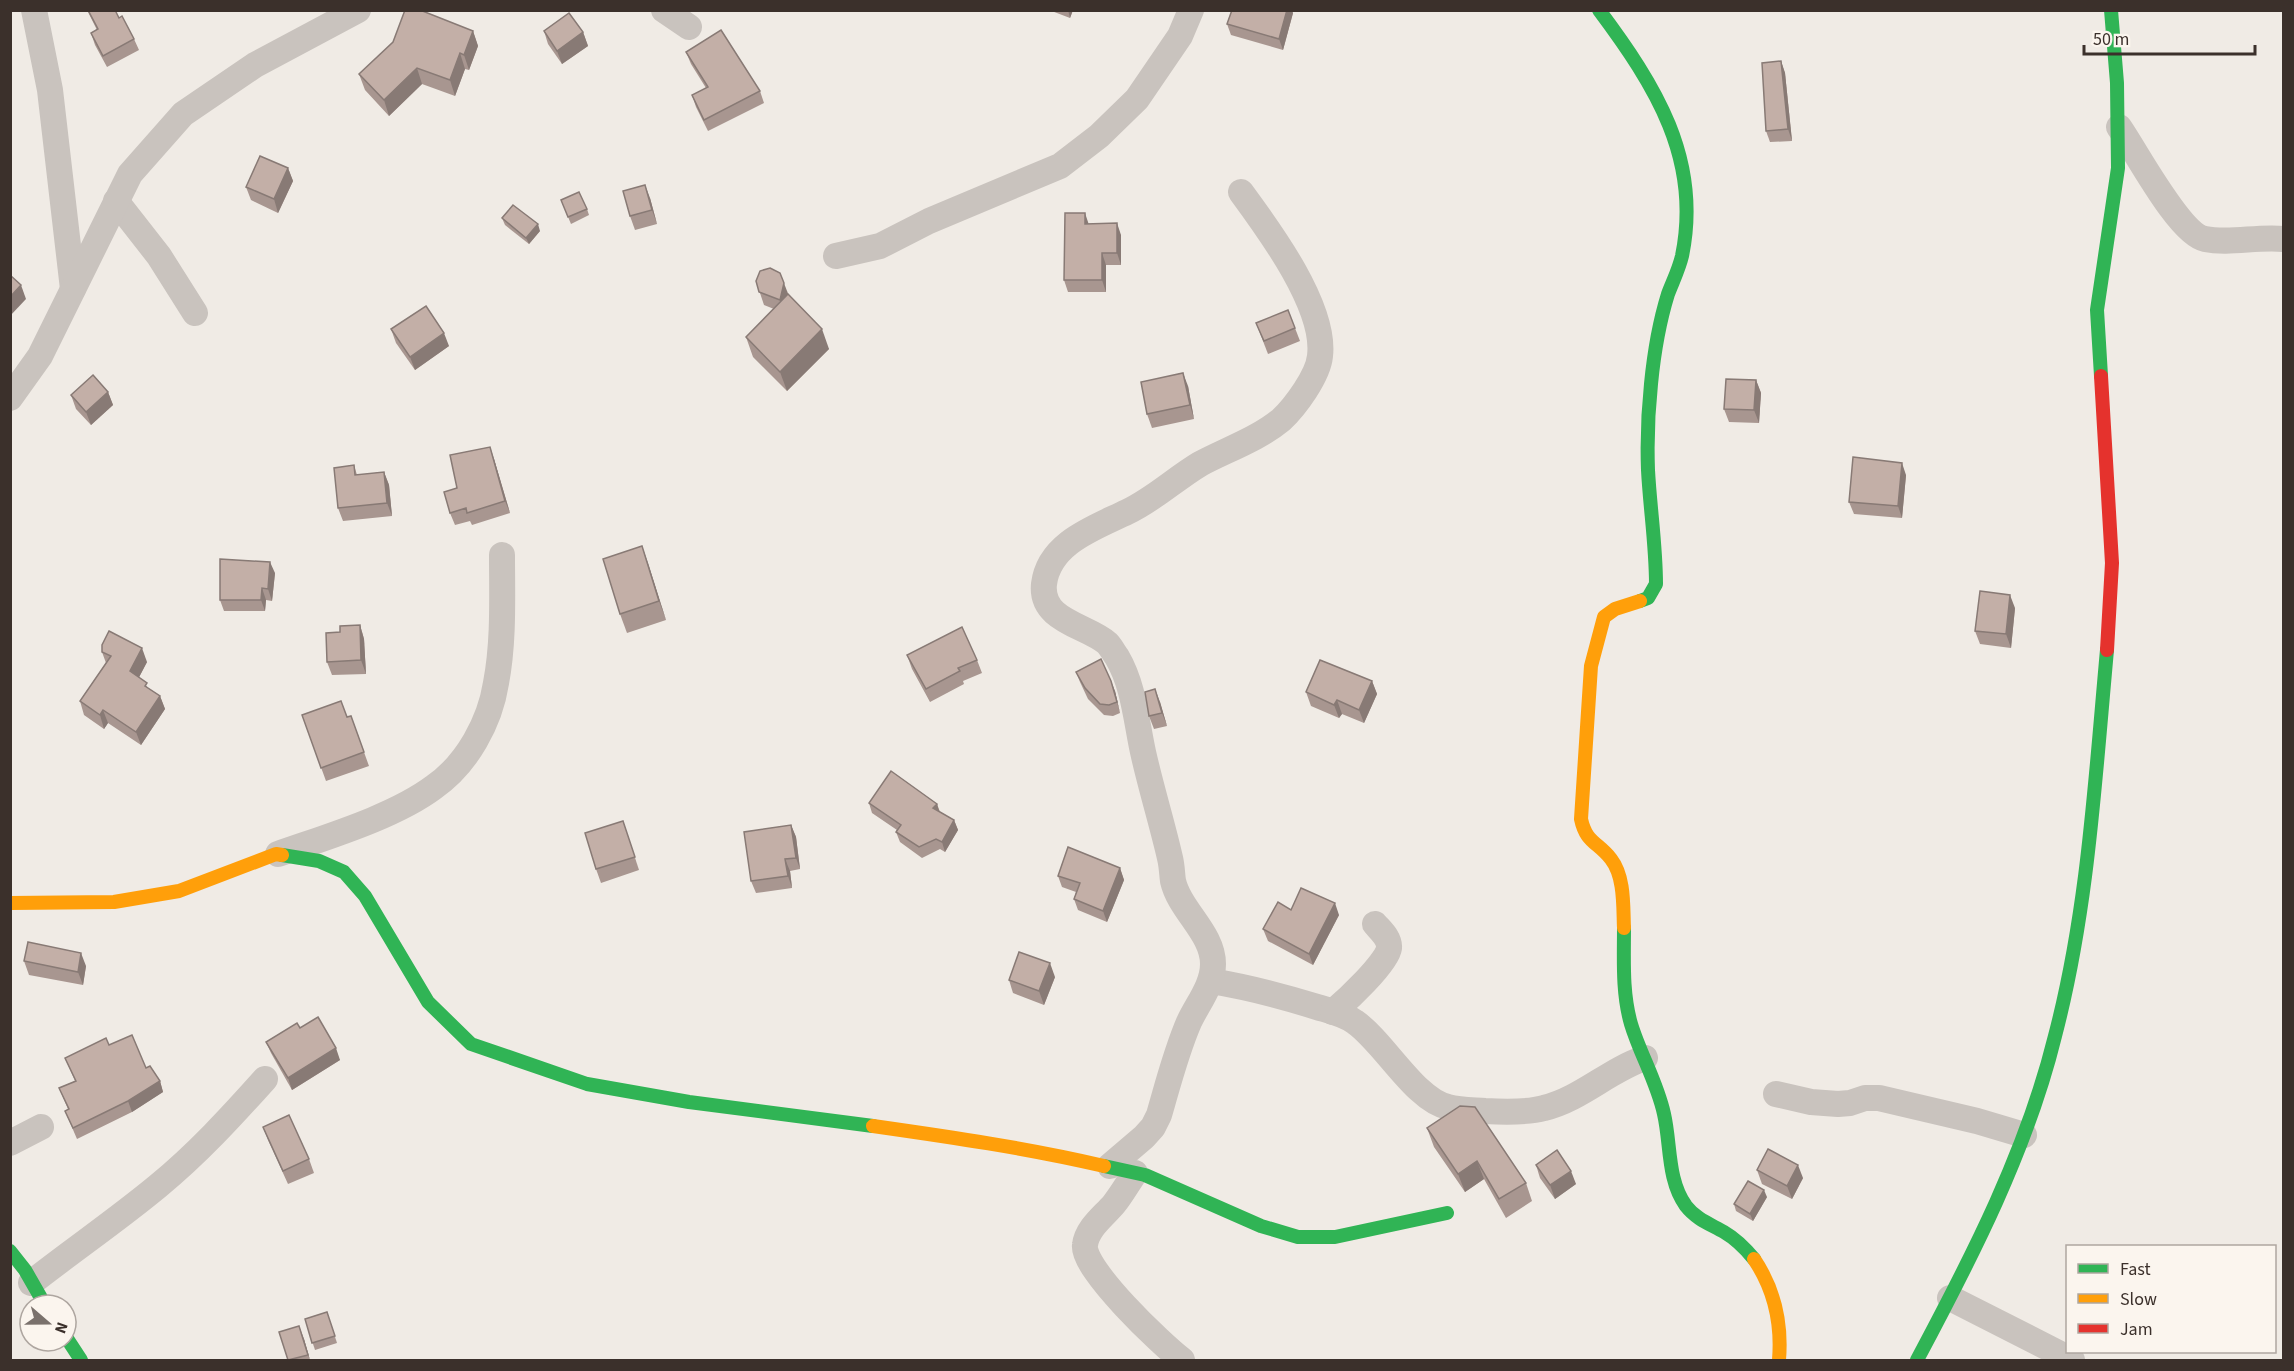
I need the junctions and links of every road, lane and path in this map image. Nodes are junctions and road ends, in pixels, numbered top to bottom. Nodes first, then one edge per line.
1 (34, 10) edge
2 (358, 10) edge
3 (664, 10) edge
4 (1191, 10) edge
5 (1599, 10) edge
6 (2111, 10) edge
7 (689, 27) dead end
8 (2119, 127) junction
9 (1241, 192) dead end
10 (116, 201) junction
11 (2283, 239) edge
12 (836, 256) dead end
13 (73, 291) junction
14 (195, 313) dead end
15 (10, 398) edge
16 (502, 555) dead end
17 (276, 854) junction
18 (10, 903) edge
19 (1375, 924) dead end
20 (1211, 981) junction
21 (1333, 1012) junction
22 (1645, 1058) junction
23 (265, 1079) dead end
24 (1776, 1094) dead end
25 (41, 1127) dead end
26 (2024, 1135) junction
27 (10, 1143) edge
28 (1110, 1166) junction
29 (1135, 1173) junction
30 (1447, 1213) dead end
31 (10, 1251) edge
32 (31, 1283) junction
33 (37, 1293) edge
34 (1950, 1298) junction
35 (1182, 1360) edge
36 (1779, 1360) edge
37 (1917, 1360) edge
38 (2072, 1360) edge

1 - 13 street
2 - 10 street
3 - 7 street
4 - 12 street
5 - 22 main road
6 - 8 main road
8 - 11 street
8 - 26 main road
9 - 20 street
10 - 13 street
10 - 14 street
13 - 15 street
16 - 17 street
17 - 18 main road
17 - 28 main road
19 - 21 street
20 - 21 street
20 - 28 street
21 - 22 street
22 - 36 main road
23 - 32 street
24 - 26 street
25 - 27 street
26 - 34 main road
28 - 29 main road
29 - 30 main road
29 - 35 street
31 - 32 main road
32 - 33 main road
34 - 37 main road
34 - 38 street

